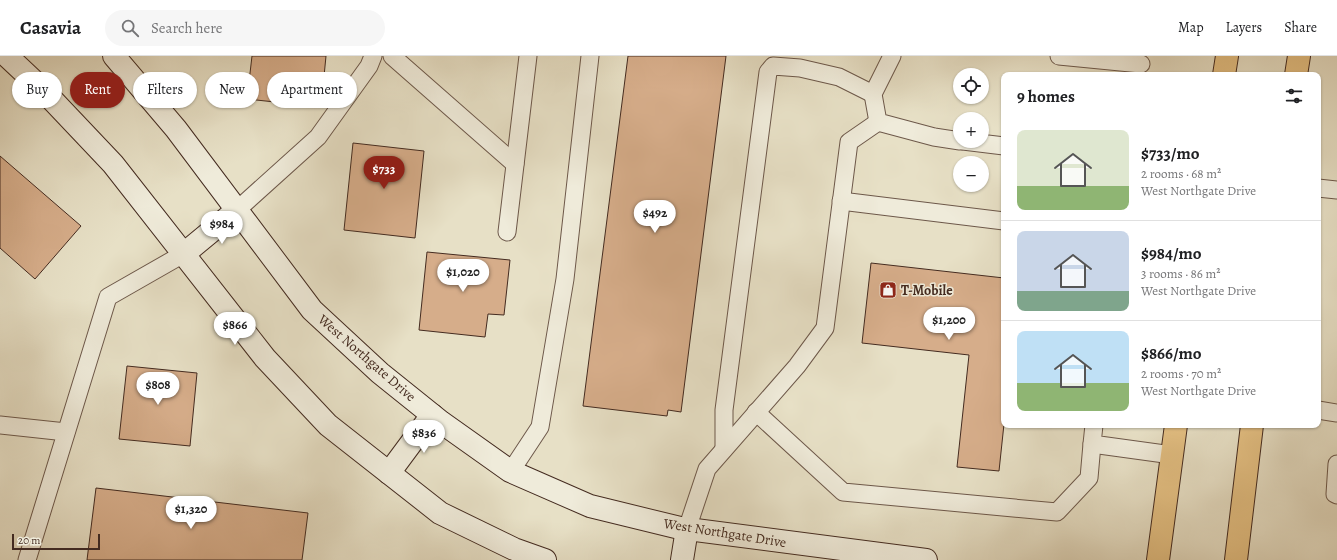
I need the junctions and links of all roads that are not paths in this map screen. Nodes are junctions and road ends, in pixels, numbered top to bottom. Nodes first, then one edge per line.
1 (7, 56) edge
2 (114, 56) edge
3 (373, 56) edge
4 (392, 56) edge
5 (528, 56) edge
6 (590, 56) edge
7 (892, 56) edge
8 (1059, 56) edge
9 (1227, 56) edge
10 (1299, 56) edge
11 (1141, 65) edge
12 (1224, 72) edge
13 (1296, 72) edge
14 (874, 94) junction
15 (878, 122) junction
16 (953, 140) edge
17 (989, 144) edge
18 (1001, 146) edge
19 (515, 164) junction
20 (1321, 188) edge
21 (1337, 190) edge
22 (841, 201) junction
23 (237, 210) junction
24 (1001, 222) edge
25 (507, 232) dead end
26 (184, 253) junction
27 (1321, 410) edge
28 (756, 412) junction
29 (1337, 413) edge
30 (432, 415) junction
31 (0, 425) edge
32 (1094, 428) edge
33 (1176, 428) edge
34 (1252, 428) edge
35 (66, 432) junction
36 (1092, 444) junction
37 (724, 449) junction
38 (1172, 455) junction
39 (1337, 464) edge
40 (511, 471) junction
41 (389, 473) junction
42 (1337, 495) edge
43 (687, 529) junction
44 (531, 558) edge
45 (27, 560) edge
46 (682, 560) edge
47 (926, 560) edge
48 (1158, 560) edge
49 (1236, 560) edge

1 - 26 main road
2 - 23 main road, West Northgate Drive
3 - 23 lane
4 - 19 lane
5 - 19 lane
6 - 40 lane
7 - 14 lane
8 - 11 lane
9 - 12 main road
10 - 13 main road
14 - 15 lane
14 - 37 lane
15 - 16 lane
15 - 22 lane
17 - 18 lane
19 - 25 lane
20 - 21 lane
22 - 24 lane
22 - 28 lane
23 - 26 main road
23 - 30 main road, West Northgate Drive
26 - 35 lane
26 - 41 main road
27 - 29 lane
28 - 36 lane
28 - 37 lane
30 - 40 main road, West Northgate Drive
30 - 41 main road
31 - 35 lane
32 - 36 lane
33 - 38 main road
34 - 49 main road
35 - 45 lane
36 - 38 lane
37 - 43 lane
38 - 48 main road
39 - 42 lane
40 - 43 main road, West Northgate Drive
41 - 44 main road
43 - 46 main road
43 - 47 main road, West Northgate Drive

